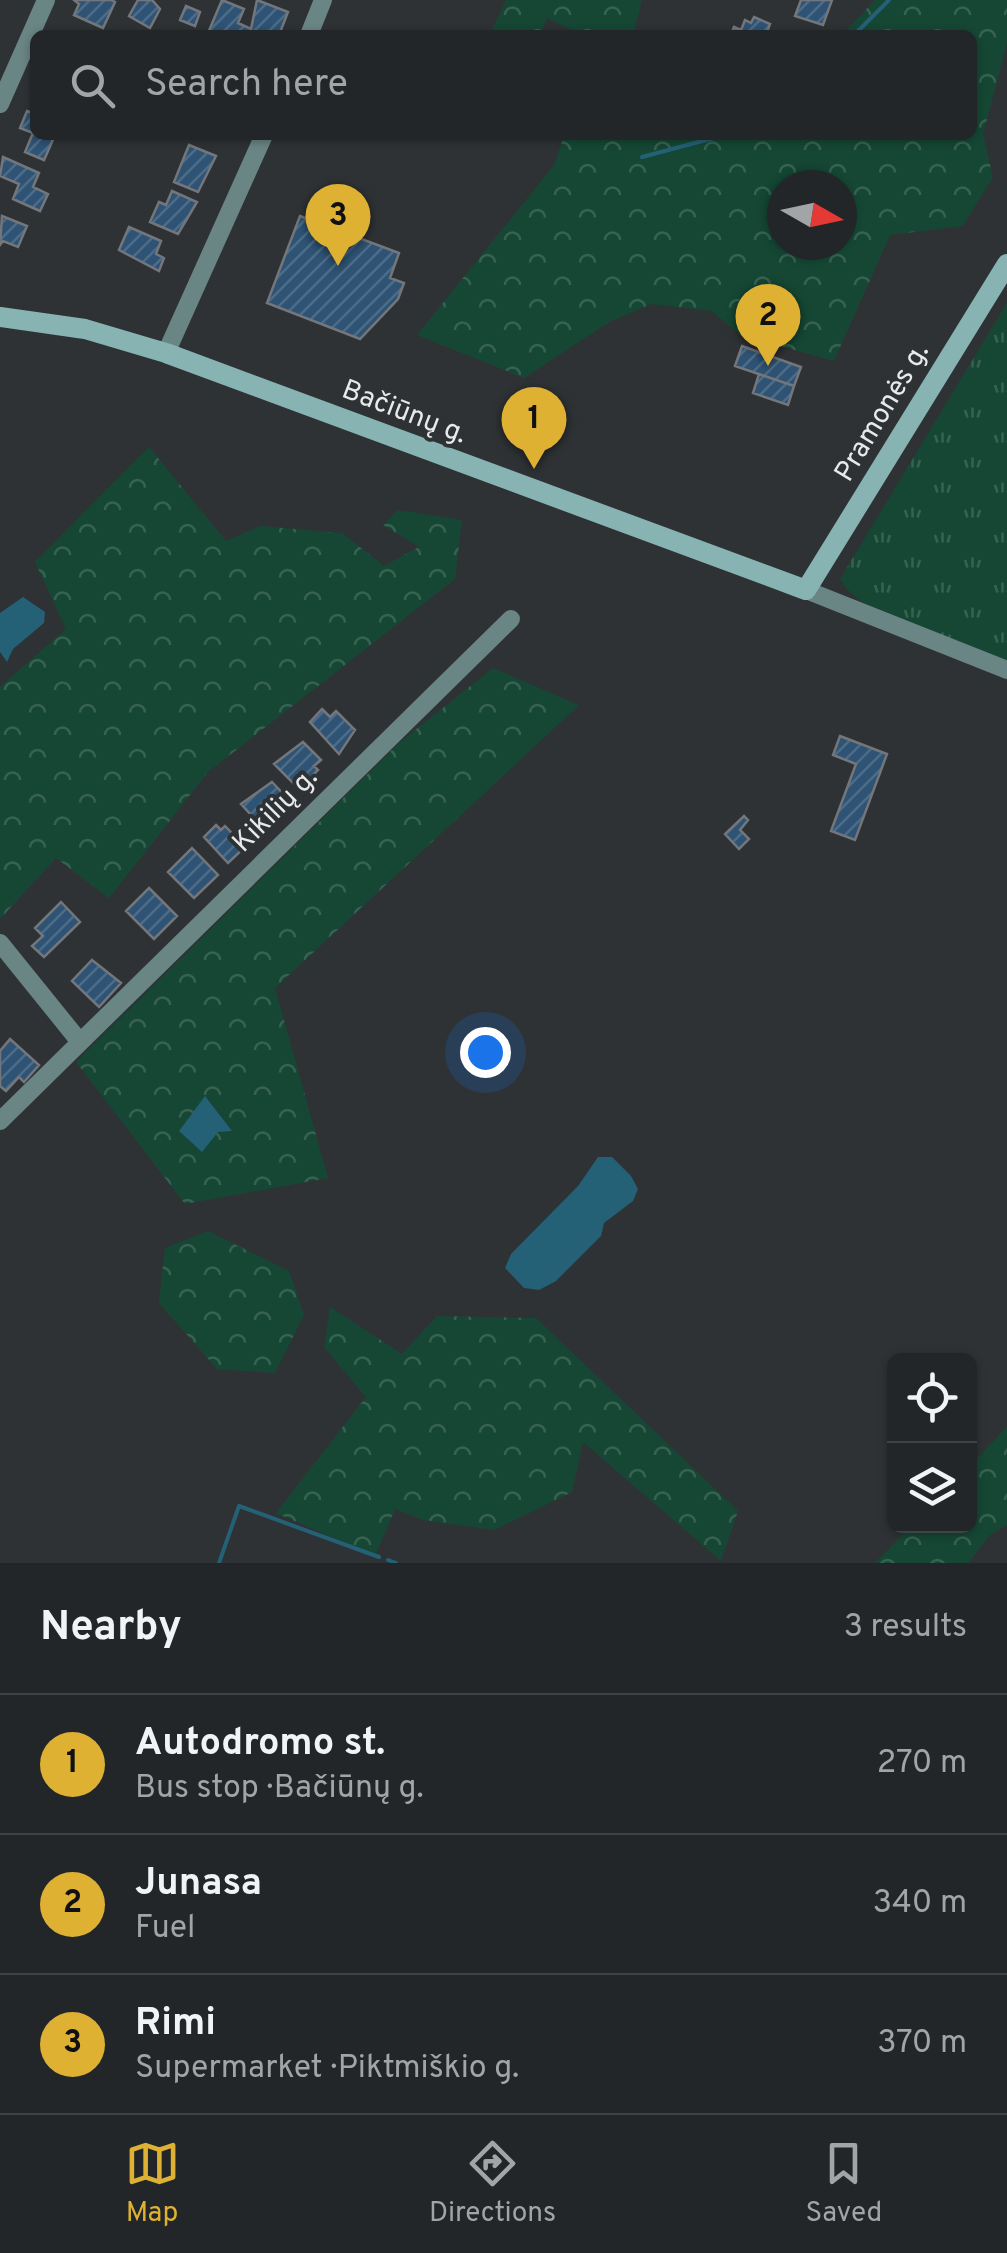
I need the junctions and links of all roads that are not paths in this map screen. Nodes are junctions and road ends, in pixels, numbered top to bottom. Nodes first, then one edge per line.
1 (46, 0) edge
2 (322, 0) edge
3 (33, 30) edge
4 (311, 30) edge
5 (30, 36) edge
6 (0, 104) edge
7 (262, 140) edge
8 (1007, 264) edge
9 (0, 318) edge
10 (166, 353) junction
11 (806, 590) junction
12 (510, 619) dead end
13 (1007, 670) edge
14 (0, 943) edge
15 (80, 1042) junction
16 (0, 1121) edge

1 - 3 street
2 - 4 street
5 - 6 street
7 - 10 street
8 - 11 main road, Pramonės g.
9 - 10 main road, Bačiūnų g.
10 - 11 main road, Bačiūnų g.
11 - 13 street, Bačiūnų g.
12 - 15 street, Kikilių g.
14 - 15 street
15 - 16 street, Kikilių g.

